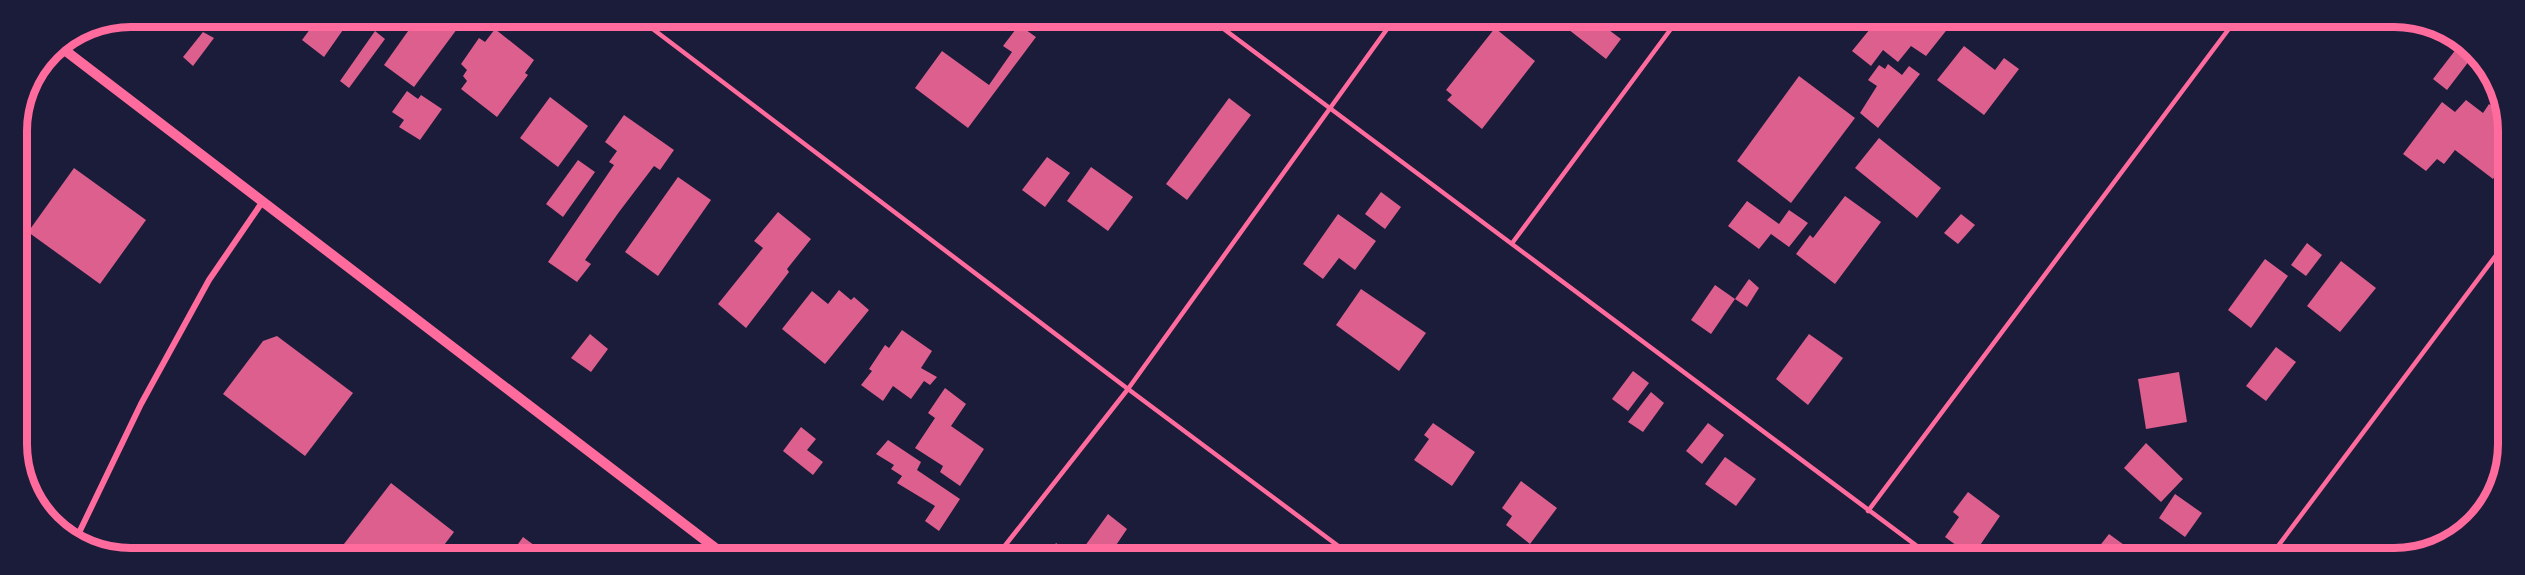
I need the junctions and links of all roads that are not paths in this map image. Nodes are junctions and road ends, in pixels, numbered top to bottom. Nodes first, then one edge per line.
1 (650, 27) edge
2 (1221, 27) edge
3 (1388, 27) edge
4 (1672, 27) edge
5 (2230, 27) edge
6 (65, 51) edge
7 (1329, 107) junction
8 (263, 201) junction
9 (1513, 242) junction
10 (2498, 253) edge
11 (1128, 389) junction
12 (1868, 511) junction
13 (79, 533) edge
14 (715, 548) edge
15 (1003, 548) edge
16 (1341, 548) edge
17 (1919, 548) edge
18 (2277, 548) edge

1 - 11 lane
2 - 7 lane
3 - 7 lane
4 - 9 lane
5 - 12 lane
6 - 8 street
7 - 9 lane
7 - 11 lane
8 - 13 street
8 - 14 street
9 - 12 lane
10 - 18 lane
11 - 15 lane
11 - 16 lane
12 - 17 lane

